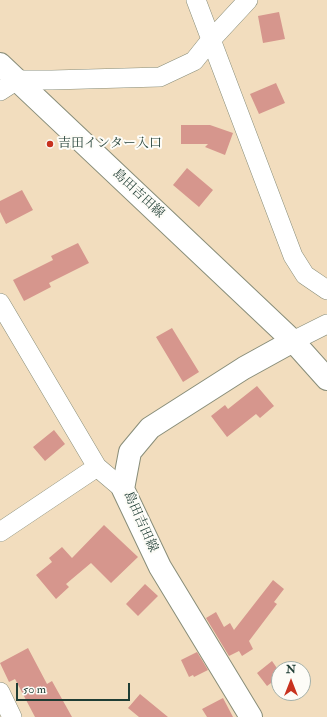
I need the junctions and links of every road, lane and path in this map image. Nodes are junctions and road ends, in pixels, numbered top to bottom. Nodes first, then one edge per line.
1 (196, 0) edge
2 (248, 0) edge
3 (210, 41) junction
4 (0, 64) edge
5 (8, 85) edge
6 (327, 290) edge
7 (0, 304) edge
8 (327, 324) edge
9 (293, 341) junction
10 (327, 367) edge
11 (327, 379) edge
12 (97, 467) junction
13 (123, 489) junction
14 (0, 532) edge
15 (0, 692) edge
16 (12, 717) edge
17 (251, 717) edge

1 - 3 street
2 - 3 street
3 - 5 street
3 - 6 street
4 - 5 main road, 島田吉田線
5 - 9 main road, 島田吉田線
7 - 12 street
8 - 9 street
9 - 10 main road, 島田吉田線
9 - 11 main road, 島田吉田線
9 - 13 main road, 島田吉田線
12 - 13 street
12 - 14 street
13 - 17 main road, 島田吉田線
15 - 16 street

